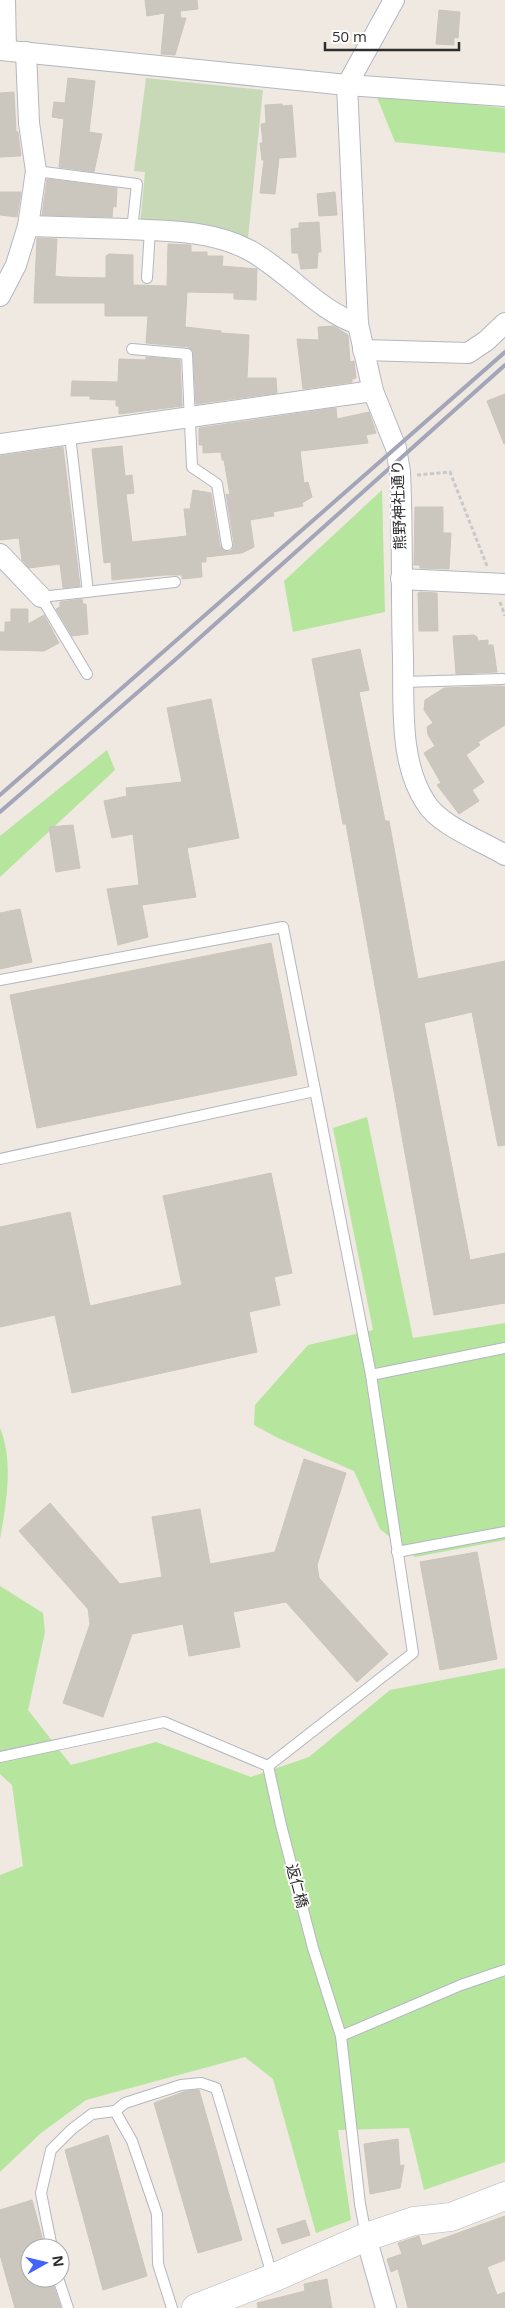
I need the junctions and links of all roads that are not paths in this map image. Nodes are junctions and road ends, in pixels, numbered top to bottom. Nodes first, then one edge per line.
1 (5, 0) edge
2 (394, 0) edge
3 (3, 50) edge
4 (26, 52) junction
5 (347, 85) junction
6 (505, 96) edge
7 (36, 171) junction
8 (28, 226) junction
9 (141, 230) junction
10 (147, 278) dead end
11 (0, 296) edge
12 (505, 323) edge
13 (358, 324) junction
14 (132, 349) dead end
15 (364, 350) junction
16 (373, 391) junction
17 (188, 417) junction
18 (70, 435) junction
19 (0, 444) edge
20 (227, 545) dead end
21 (0, 554) edge
22 (401, 579) junction
23 (175, 582) dead end
24 (499, 584) edge
25 (88, 592) junction
26 (41, 597) junction
27 (87, 674) dead end
28 (503, 679) dead end
29 (404, 682) junction
30 (505, 855) edge
31 (0, 980) edge
32 (315, 1091) junction
33 (0, 1159) edge
34 (505, 1348) edge
35 (371, 1375) junction
36 (505, 1532) edge
37 (397, 1552) junction
38 (0, 1757) edge
39 (268, 1766) junction
40 (505, 1970) edge
41 (341, 2036) junction
42 (115, 2111) junction
43 (505, 2196) edge
44 (366, 2237) junction
45 (50, 2238) edge
46 (273, 2278) junction
47 (61, 2288) edge
48 (68, 2308) edge
49 (172, 2308) edge
50 (196, 2308) edge
51 (386, 2308) edge

1 - 3 street
2 - 5 street
3 - 4 street
4 - 5 street
4 - 7 street
5 - 6 street
5 - 13 street, 熊野神社通り
7 - 8 street
7 - 9 lane
8 - 9 street
8 - 11 street
9 - 10 lane
9 - 13 street
12 - 15 street
13 - 15 street, 熊野神社通り
14 - 17 lane
15 - 16 street, 熊野神社通り
16 - 17 street
16 - 22 street, 熊野神社通り
17 - 18 street
17 - 20 lane
18 - 19 street
18 - 25 lane
21 - 26 street
22 - 24 street
22 - 29 street, 熊野神社通り
23 - 25 lane
25 - 26 lane
26 - 27 lane
28 - 29 lane
29 - 30 street, 熊野神社通り
31 - 32 lane
32 - 33 lane
32 - 35 lane
34 - 35 lane
35 - 37 lane
36 - 37 lane
37 - 39 lane
38 - 39 lane
39 - 41 lane, 返仁橋
40 - 41 lane
41 - 44 lane, 返仁橋
42 - 45 lane
42 - 46 lane
42 - 49 lane
43 - 44 street
44 - 46 street
44 - 51 street
46 - 50 street
47 - 48 lane

